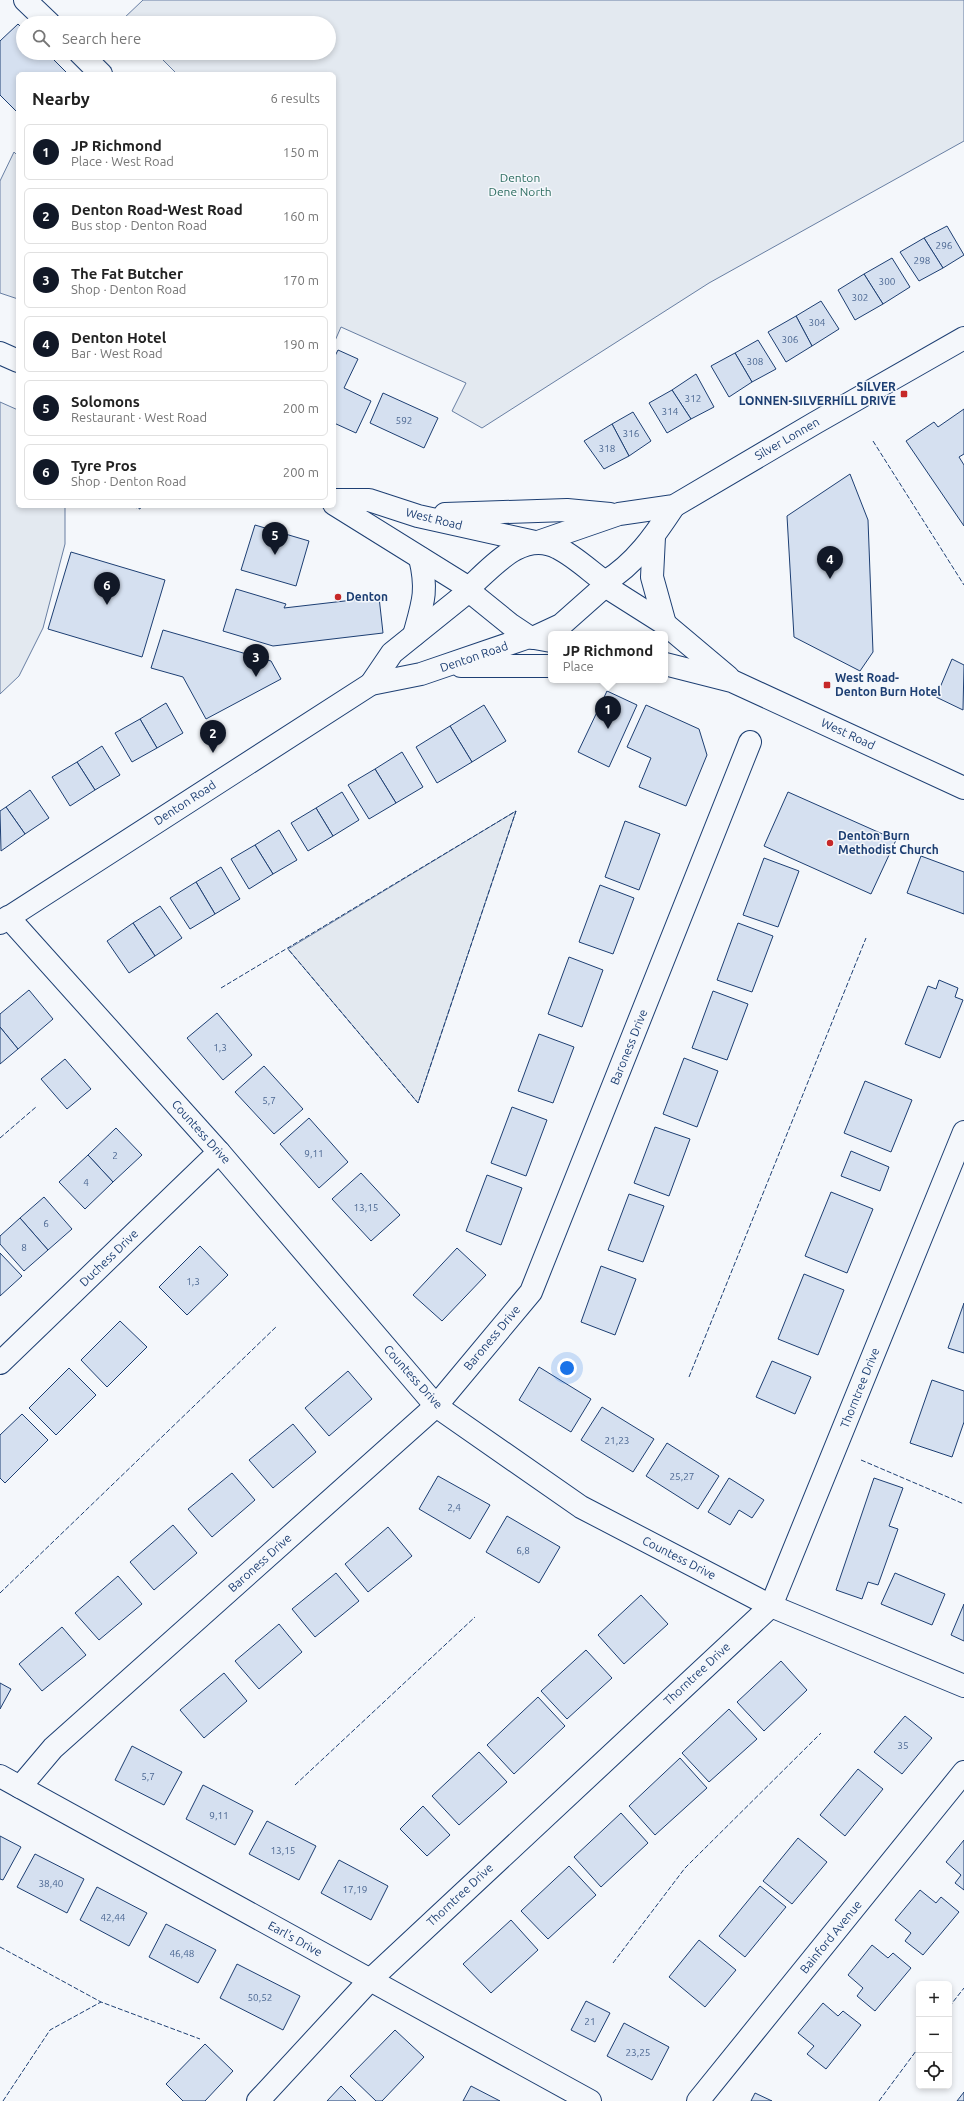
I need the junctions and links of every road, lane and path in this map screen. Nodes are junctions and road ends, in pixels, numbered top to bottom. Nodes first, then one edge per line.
1 (25, 0) edge
2 (42, 16) edge
3 (87, 60) edge
4 (99, 72) edge
5 (964, 338) edge
6 (0, 353) edge
7 (16, 360) edge
8 (336, 500) edge
9 (336, 505) edge
10 (674, 506) junction
11 (619, 514) junction
12 (418, 516) junction
13 (654, 537) junction
14 (536, 542) junction
15 (420, 558) junction
16 (605, 584) junction
17 (469, 589) junction
18 (665, 624) junction
19 (551, 631) edge
20 (548, 633) edge
21 (414, 635) junction
22 (538, 639) edge
23 (668, 665) edge
24 (447, 666) junction
25 (548, 666) edge
26 (732, 681) junction
27 (371, 684) junction
28 (750, 742) dead end
29 (964, 788) edge
30 (4, 920) edge
31 (964, 1132) edge
32 (219, 1152) junction
33 (0, 1363) edge
34 (436, 1406) junction
35 (771, 1606) junction
36 (964, 1686) edge
37 (964, 1772) edge
38 (0, 1776) edge
39 (20, 1787) junction
40 (369, 1981) junction
41 (258, 2101) edge
42 (590, 2101) edge
43 (698, 2101) edge

1 - 2 street
3 - 4 street
5 - 10 street, Silver Lonnen
6 - 7 street
8 - 12 street, West Road
9 - 15 street
10 - 11 street, Silver Lonnen
10 - 13 street, Silver Lonnen
11 - 12 street
11 - 14 street, Silver Lonnen
12 - 14 street, West Road
13 - 16 street, Silver Lonnen
13 - 18 street
14 - 16 street, West Road
14 - 17 street, Silver Lonnen
15 - 17 street
15 - 21 street
16 - 18 street, West Road
16 - 19 street, Denton Road
17 - 21 street, Denton Road
17 - 22 street
18 - 26 street, West Road
20 - 22 street, Denton Road
21 - 27 street, Denton Road
22 - 24 street, Denton Road
23 - 26 street, West Road
24 - 25 street
24 - 27 street, Denton Road
26 - 29 street, West Road
27 - 30 street, Denton Road
28 - 34 street, Baroness Drive
30 - 32 street, Countess Drive
31 - 35 street, Thorntree Drive
32 - 33 street, Duchess Drive
32 - 34 street, Countess Drive
34 - 35 street, Countess Drive
34 - 39 street, Baroness Drive
35 - 36 street, Countess Drive
35 - 40 street, Thorntree Drive
37 - 43 street, Bainford Avenue
38 - 39 street, Earl's Drive
39 - 40 street, Earl's Drive
40 - 41 street, Thorntree Drive
40 - 42 street, Earl's Drive

